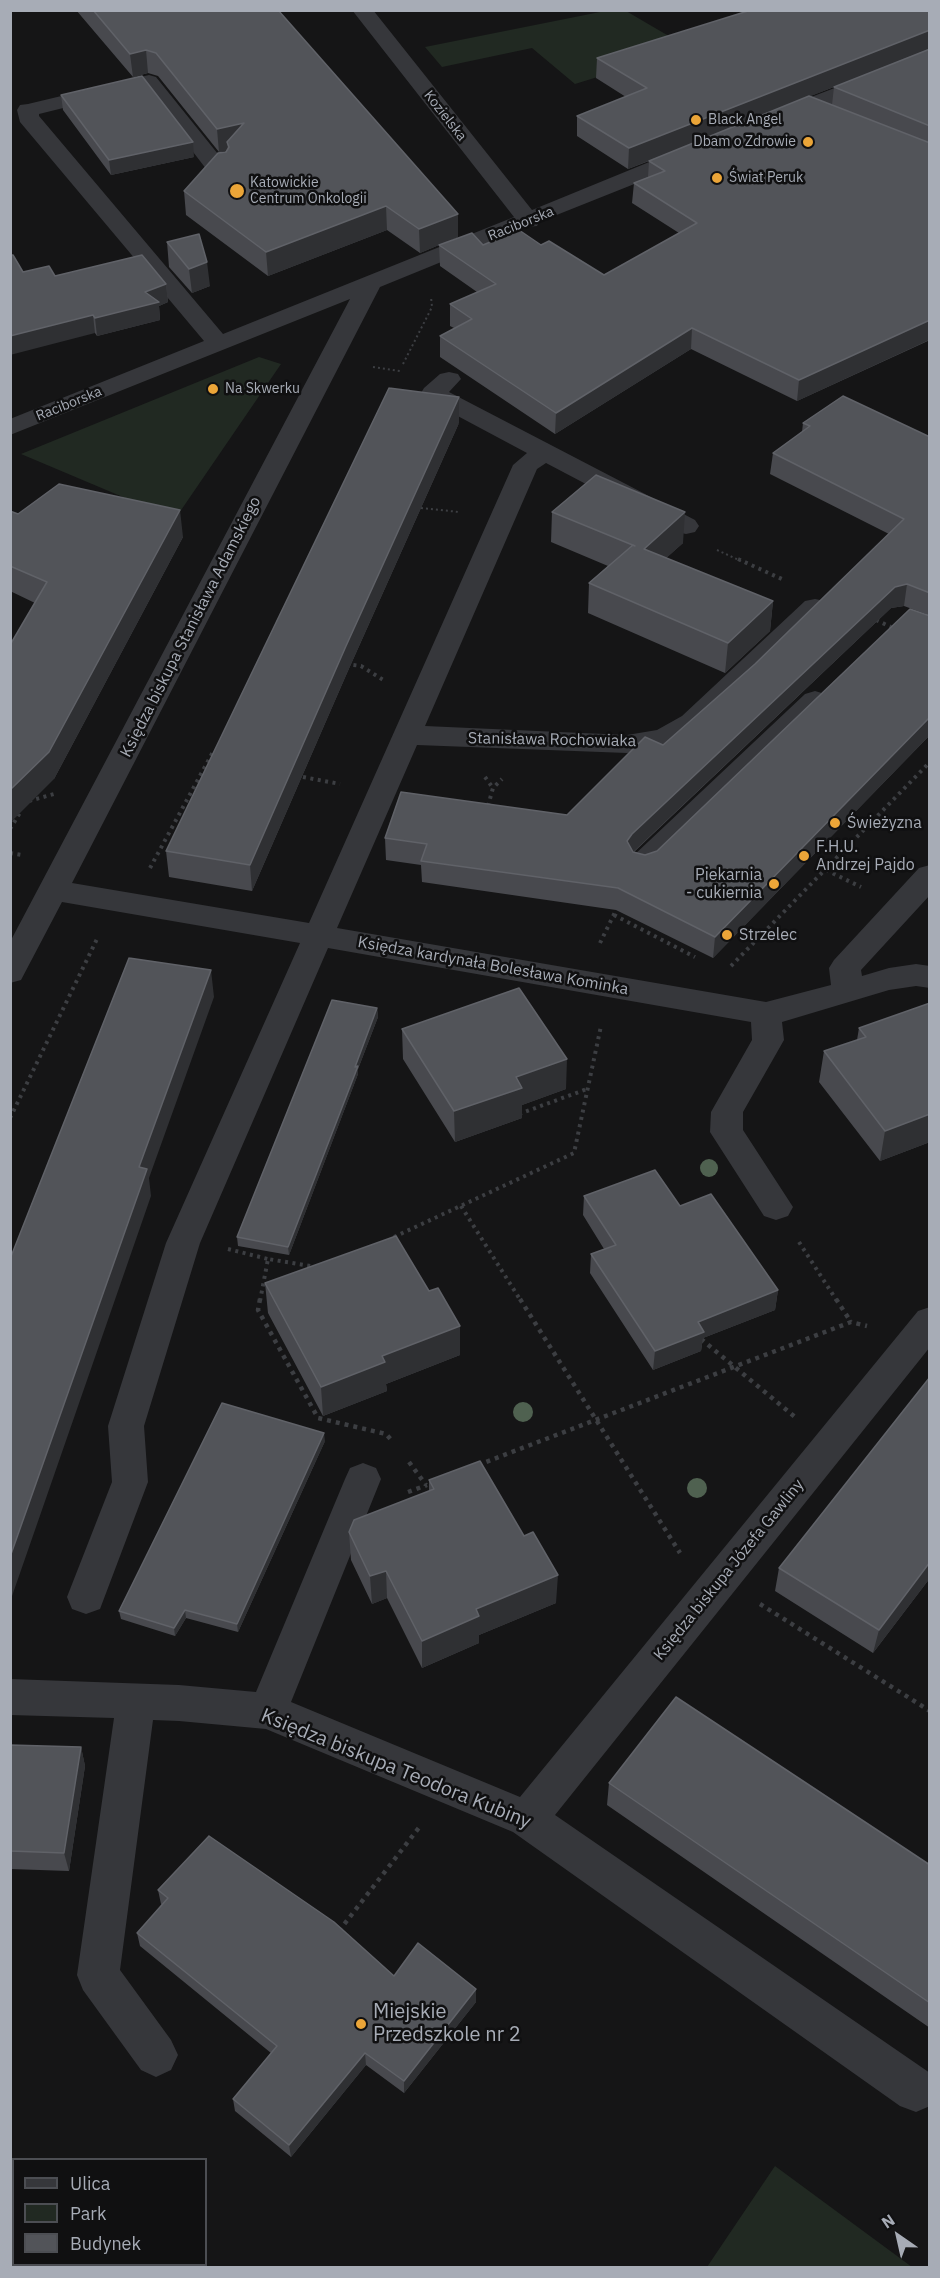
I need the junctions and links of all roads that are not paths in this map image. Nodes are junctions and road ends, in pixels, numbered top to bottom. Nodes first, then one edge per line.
1 (362, 10) edge
2 (930, 57) edge
3 (806, 106) junction
4 (839, 120) edge
5 (752, 128) edge
6 (710, 146) edge
7 (218, 170) edge
8 (529, 221) junction
9 (371, 282) junction
10 (218, 343) junction
11 (449, 379) dead end
12 (10, 428) edge
13 (545, 452) junction
14 (686, 526) road end
15 (832, 590) edge
16 (833, 683) edge
17 (408, 735) junction
18 (643, 864) edge
19 (930, 875) edge
20 (54, 890) junction
21 (319, 936) junction
22 (11, 970) edge
23 (923, 976) edge
24 (848, 992) junction
25 (766, 1013) junction
26 (776, 1207) road end
27 (930, 1321) edge
28 (363, 1479) dead end
29 (86, 1597) dead end
30 (10, 1697) edge
31 (137, 1701) junction
32 (268, 1711) junction
33 (527, 1819) junction
34 (156, 2055) dead end
35 (916, 2090) dead end

1 - 8 street, Kozielska
2 - 3 street
3 - 4 street
3 - 5 street
6 - 8 street, Raciborska
7 - 10 street
8 - 9 street, Raciborska
9 - 10 street, Raciborska
9 - 20 street, Księdza biskupa Stanisława Adamskiego
10 - 12 street, Raciborska
11 - 13 street
13 - 14 street
13 - 17 street
15 - 17 street, Stanisława Rochowiaka
16 - 18 street
17 - 21 street
19 - 24 street
20 - 21 street, Księdza kardynała Bolesława Kominka
20 - 22 street, Księdza biskupa Stanisława Adamskiego
21 - 25 street, Księdza kardynała Bolesława Kominka
21 - 29 street
23 - 24 street, Księdza kardynała Bolesława Kominka
24 - 25 street, Księdza kardynała Bolesława Kominka
25 - 26 street
27 - 33 street, Księdza biskupa Józefa Gawliny
28 - 32 street
30 - 31 street, Księdza biskupa Teodora Kubiny
31 - 32 street, Księdza biskupa Teodora Kubiny
31 - 34 street
32 - 33 street, Księdza biskupa Teodora Kubiny
33 - 35 street, Księdza biskupa Teodora Kubiny

